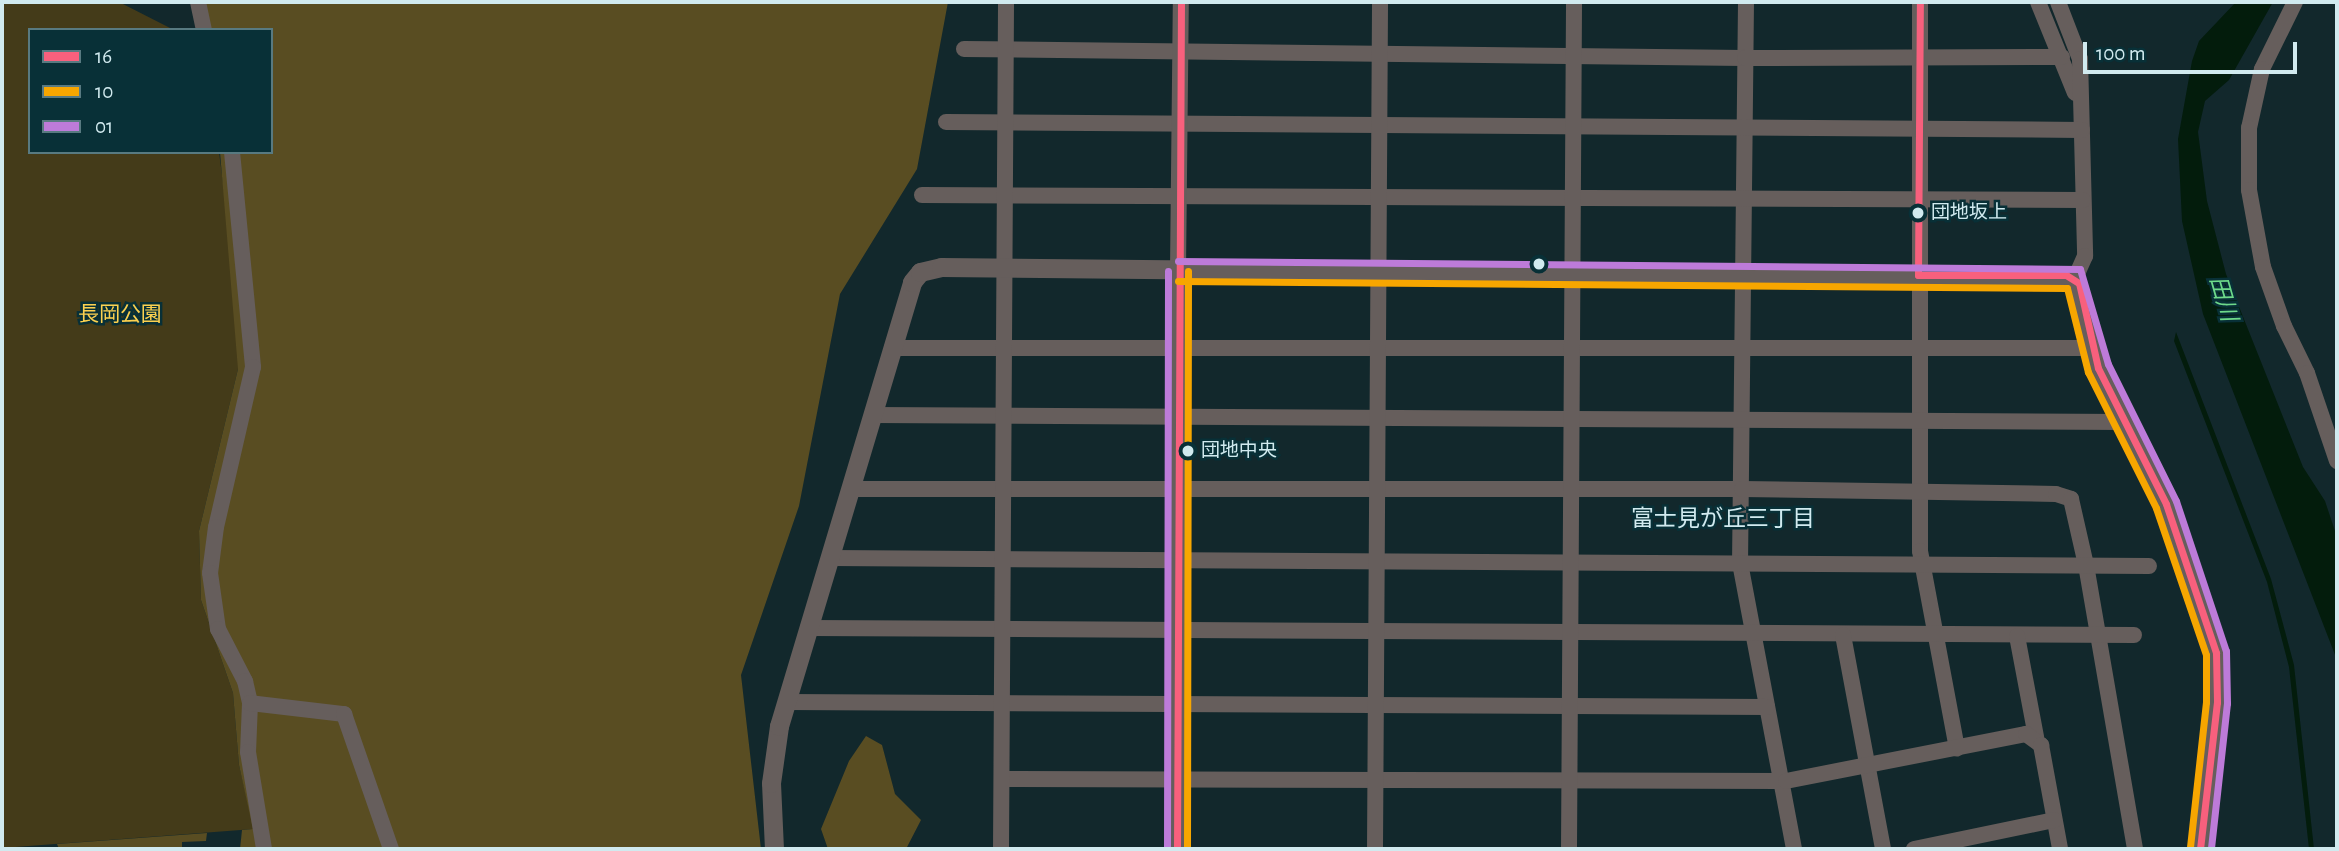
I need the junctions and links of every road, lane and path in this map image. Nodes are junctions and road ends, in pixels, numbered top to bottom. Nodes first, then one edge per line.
1 (198, 2) edge
2 (1006, 2) edge
3 (1181, 2) edge
4 (1380, 2) edge
5 (1574, 2) edge
6 (1746, 2) edge
7 (1920, 2) edge
8 (2038, 2) edge
9 (2058, 2) edge
10 (2295, 2) edge
11 (204, 28) edge
12 (964, 49) dead end
13 (1005, 50) junction
14 (1181, 52) junction
15 (1380, 52) junction
16 (1573, 55) junction
17 (1920, 57) junction
18 (2062, 57) junction
19 (1745, 58) junction
20 (2081, 104) junction
21 (946, 122) dead end
22 (1005, 122) junction
23 (1180, 123) junction
24 (1380, 125) junction
25 (1573, 125) junction
26 (1745, 127) junction
27 (1919, 129) junction
28 (2082, 130) junction
29 (232, 154) edge
30 (1005, 194) junction
31 (922, 195) dead end
32 (1179, 196) junction
33 (1379, 198) junction
34 (1573, 200) junction
35 (2083, 200) junction
36 (1744, 201) junction
37 (1919, 201) junction
38 (1004, 268) junction
39 (1178, 271) junction
40 (1379, 271) junction
41 (1572, 272) junction
42 (1744, 274) junction
43 (1918, 275) junction
44 (2075, 278) junction
45 (1178, 344) junction
46 (1004, 346) junction
47 (1378, 347) junction
48 (1744, 347) junction
49 (892, 348) junction
50 (1572, 348) junction
51 (2093, 348) junction
52 (1919, 349) junction
53 (872, 415) junction
54 (1004, 415) junction
55 (1378, 415) junction
56 (1571, 416) junction
57 (1178, 417) junction
58 (1743, 418) junction
59 (1919, 421) junction
60 (2123, 422) junction
61 (2337, 461) edge
62 (850, 489) junction
63 (1003, 489) junction
64 (1178, 489) junction
65 (1378, 489) junction
66 (1571, 489) junction
67 (1741, 489) junction
68 (1919, 492) junction
69 (830, 558) junction
70 (1003, 559) junction
71 (1178, 560) junction
72 (1377, 561) junction
73 (1570, 562) junction
74 (1740, 563) junction
75 (1921, 564) junction
76 (2086, 565) junction
77 (2149, 566) dead end
78 (808, 628) junction
79 (1003, 629) junction
80 (1177, 631) junction
81 (1570, 631) junction
82 (1377, 632) junction
83 (1754, 634) junction
84 (1843, 635) junction
85 (2134, 635) dead end
86 (1935, 636) junction
87 (2017, 636) junction
88 (2098, 636) junction
89 (786, 702) junction
90 (250, 704) junction
91 (1002, 705) junction
92 (1177, 705) junction
93 (1376, 706) junction
94 (1570, 706) junction
95 (1768, 707) junction
96 (2036, 737) junction
97 (1957, 749) junction
98 (1867, 766) junction
99 (1002, 779) junction
100 (1177, 780) junction
101 (1376, 780) junction
102 (1569, 781) junction
103 (1781, 781) junction
104 (2054, 820) junction
105 (264, 849) edge
106 (391, 849) edge
107 (774, 849) edge
108 (1001, 849) edge
109 (1177, 849) edge
110 (1375, 849) edge
111 (1569, 849) edge
112 (1794, 849) edge
113 (1883, 849) edge
114 (1914, 849) edge
115 (2060, 849) edge
116 (2136, 849) edge
117 (2200, 849) edge

1 - 11 street
2 - 13 street
3 - 14 street
4 - 15 street
5 - 16 street
6 - 19 street
7 - 17 street
8 - 18 street
9 - 20 street
10 - 61 street
12 - 13 street
13 - 14 street
13 - 22 street
14 - 15 street
14 - 23 street
15 - 16 street
15 - 24 street
16 - 19 street
16 - 25 street
17 - 18 street
17 - 19 street
17 - 27 street
18 - 20 street
19 - 26 street
20 - 28 street
21 - 22 street
22 - 23 street
22 - 30 street
23 - 24 street
23 - 32 street
24 - 25 street
24 - 33 street
25 - 26 street
25 - 34 street
26 - 27 street
26 - 36 street
27 - 28 street
27 - 37 street
28 - 35 street
29 - 90 street
30 - 31 street
30 - 32 street
30 - 38 street
32 - 33 street
32 - 39 street
33 - 34 street
33 - 40 street
34 - 36 street
34 - 41 street
35 - 37 street
35 - 44 street
36 - 37 street
36 - 42 street
37 - 43 street
38 - 39 street
38 - 46 street
38 - 49 street
39 - 40 street
39 - 45 street
40 - 41 street
40 - 47 street
41 - 42 street
41 - 50 street
42 - 43 street
42 - 48 street
43 - 44 street
43 - 52 street
44 - 51 street
45 - 46 street
45 - 47 street
45 - 57 street
46 - 49 street
46 - 54 street
47 - 50 street
47 - 55 street
48 - 50 street
48 - 52 street
48 - 58 street
49 - 53 street
50 - 56 street
51 - 52 street
51 - 60 street
52 - 59 street
53 - 54 street
53 - 62 street
54 - 57 street
54 - 63 street
55 - 56 street
55 - 57 street
55 - 65 street
56 - 58 street
56 - 66 street
57 - 64 street
58 - 59 street
58 - 67 street
59 - 60 street
59 - 68 street
60 - 117 street
62 - 63 street
62 - 69 street
63 - 64 street
63 - 70 street
64 - 65 street
64 - 71 street
65 - 66 street
65 - 72 street
66 - 67 street
66 - 73 street
67 - 68 street
67 - 74 street
68 - 75 street
68 - 76 street
69 - 70 street
69 - 78 street
70 - 71 street
70 - 79 street
71 - 72 street
71 - 80 street
72 - 73 street
72 - 82 street
73 - 74 street
73 - 81 street
74 - 75 street
74 - 83 street
75 - 76 street
75 - 86 street
76 - 77 street
76 - 88 street
78 - 79 street
78 - 89 street
79 - 80 street
79 - 91 street
80 - 82 street
80 - 92 street
81 - 82 street
81 - 83 street
81 - 94 street
82 - 93 street
83 - 84 street
83 - 95 street
84 - 86 street
84 - 98 street
85 - 88 street
86 - 87 street
86 - 97 street
87 - 88 street
87 - 96 street
88 - 116 street
89 - 91 street
89 - 107 street
90 - 105 street
90 - 106 street
91 - 92 street
91 - 99 street
92 - 93 street
92 - 100 street
93 - 94 street
93 - 101 street
94 - 95 street
94 - 102 street
95 - 103 street
96 - 97 street
96 - 104 street
97 - 98 street
98 - 103 street
98 - 113 street
99 - 100 street
99 - 108 street
100 - 101 street
100 - 109 street
101 - 102 street
101 - 110 street
102 - 103 street
102 - 111 street
103 - 112 street
104 - 114 street
104 - 115 street

